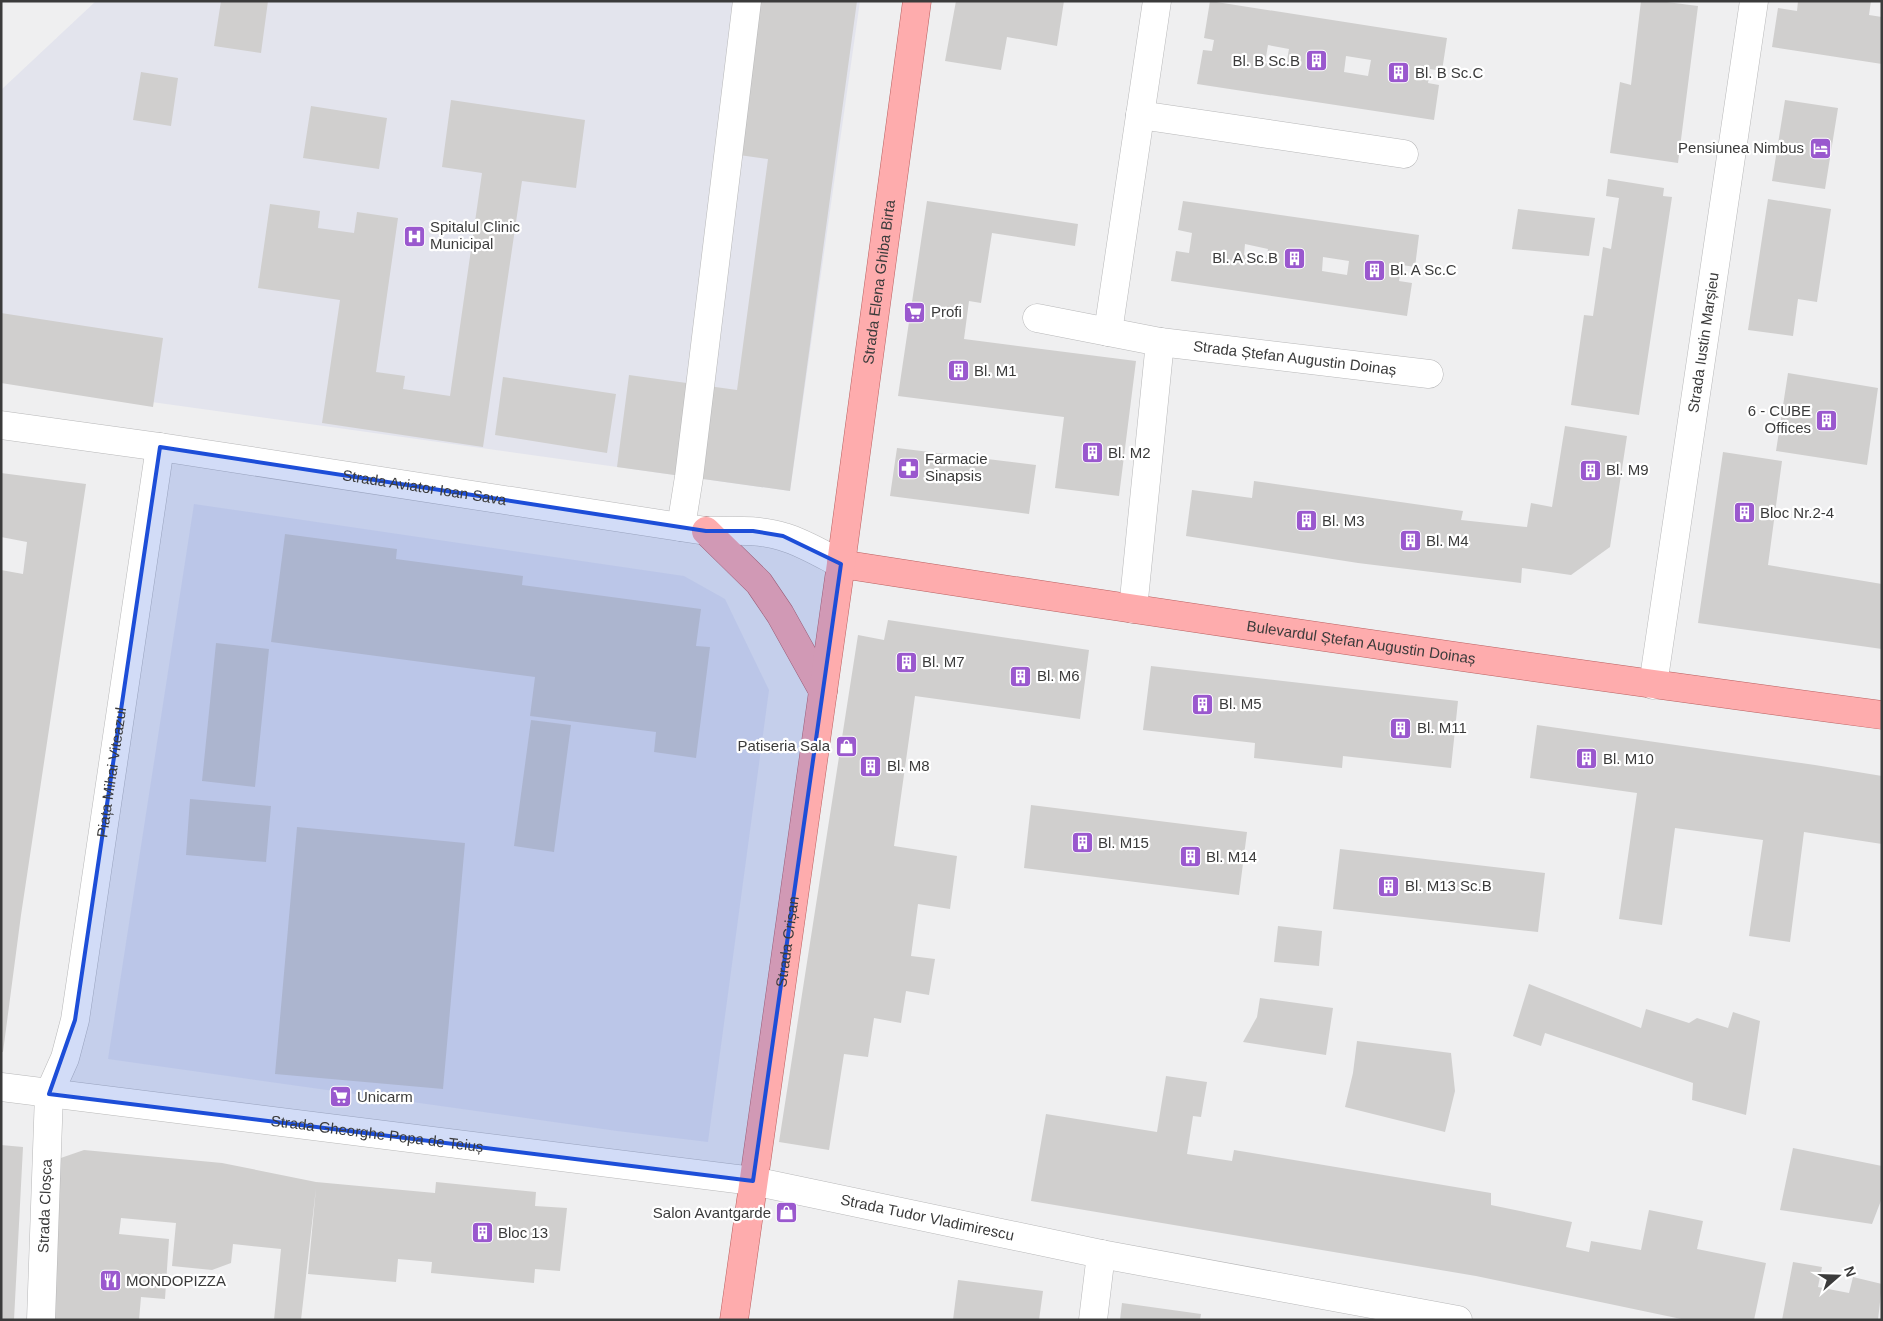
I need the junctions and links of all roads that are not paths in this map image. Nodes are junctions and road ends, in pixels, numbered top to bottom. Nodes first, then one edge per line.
1 (747, 1) edge
2 (917, 1) edge
3 (1157, 1) edge
4 (1754, 1) edge
5 (1140, 115) junction
6 (1404, 154) dead end
7 (1037, 318) dead end
8 (1108, 332) junction
9 (1160, 342) junction
10 (1429, 374) dead end
11 (1, 425) edge
12 (160, 447) junction
13 (694, 529) junction
14 (841, 564) junction
15 (1133, 610) junction
16 (1653, 685) junction
17 (823, 692) junction
18 (1882, 716) edge
19 (1, 1087) edge
20 (49, 1094) junction
21 (753, 1182) junction
22 (1101, 1254) junction
23 (1426, 1317) edge
24 (41, 1320) edge
25 (734, 1320) edge
26 (1093, 1320) edge
27 (1458, 1320) edge

1 - 13 street
2 - 14 main road, Strada Elena Ghiba Birta
3 - 5 street
4 - 16 street, Strada Iustin Marșieu
5 - 6 street
5 - 8 street
7 - 8 street, Strada Ștefan Augustin Doinaș
8 - 9 street, Strada Ștefan Augustin Doinaș
9 - 10 street, Strada Ștefan Augustin Doinaș
9 - 15 street
11 - 12 street, Strada Aviator Ioan Sava
12 - 13 street, Strada Aviator Ioan Sava
12 - 20 street, Piața Mihai Viteazul
13 - 14 street, Strada Aviator Ioan Sava
13 - 17 main road
14 - 15 main road, Bulevardul Ștefan Augustin Doinaș
14 - 17 main road, Strada Crișan
15 - 16 main road, Bulevardul Ștefan Augustin Doinaș
16 - 18 main road, Bulevardul Ștefan Augustin Doinaș
17 - 21 main road, Strada Crișan
19 - 20 street, Strada Gheorghe Popa de Teiuș
20 - 21 street, Strada Gheorghe Popa de Teiuș
20 - 24 street, Strada Cloșca
21 - 22 street, Strada Tudor Vladimirescu
21 - 25 main road, Strada Crișan
22 - 23 street, Strada Tudor Vladimirescu
22 - 26 street
23 - 27 street, Strada Tudor Vladimirescu

